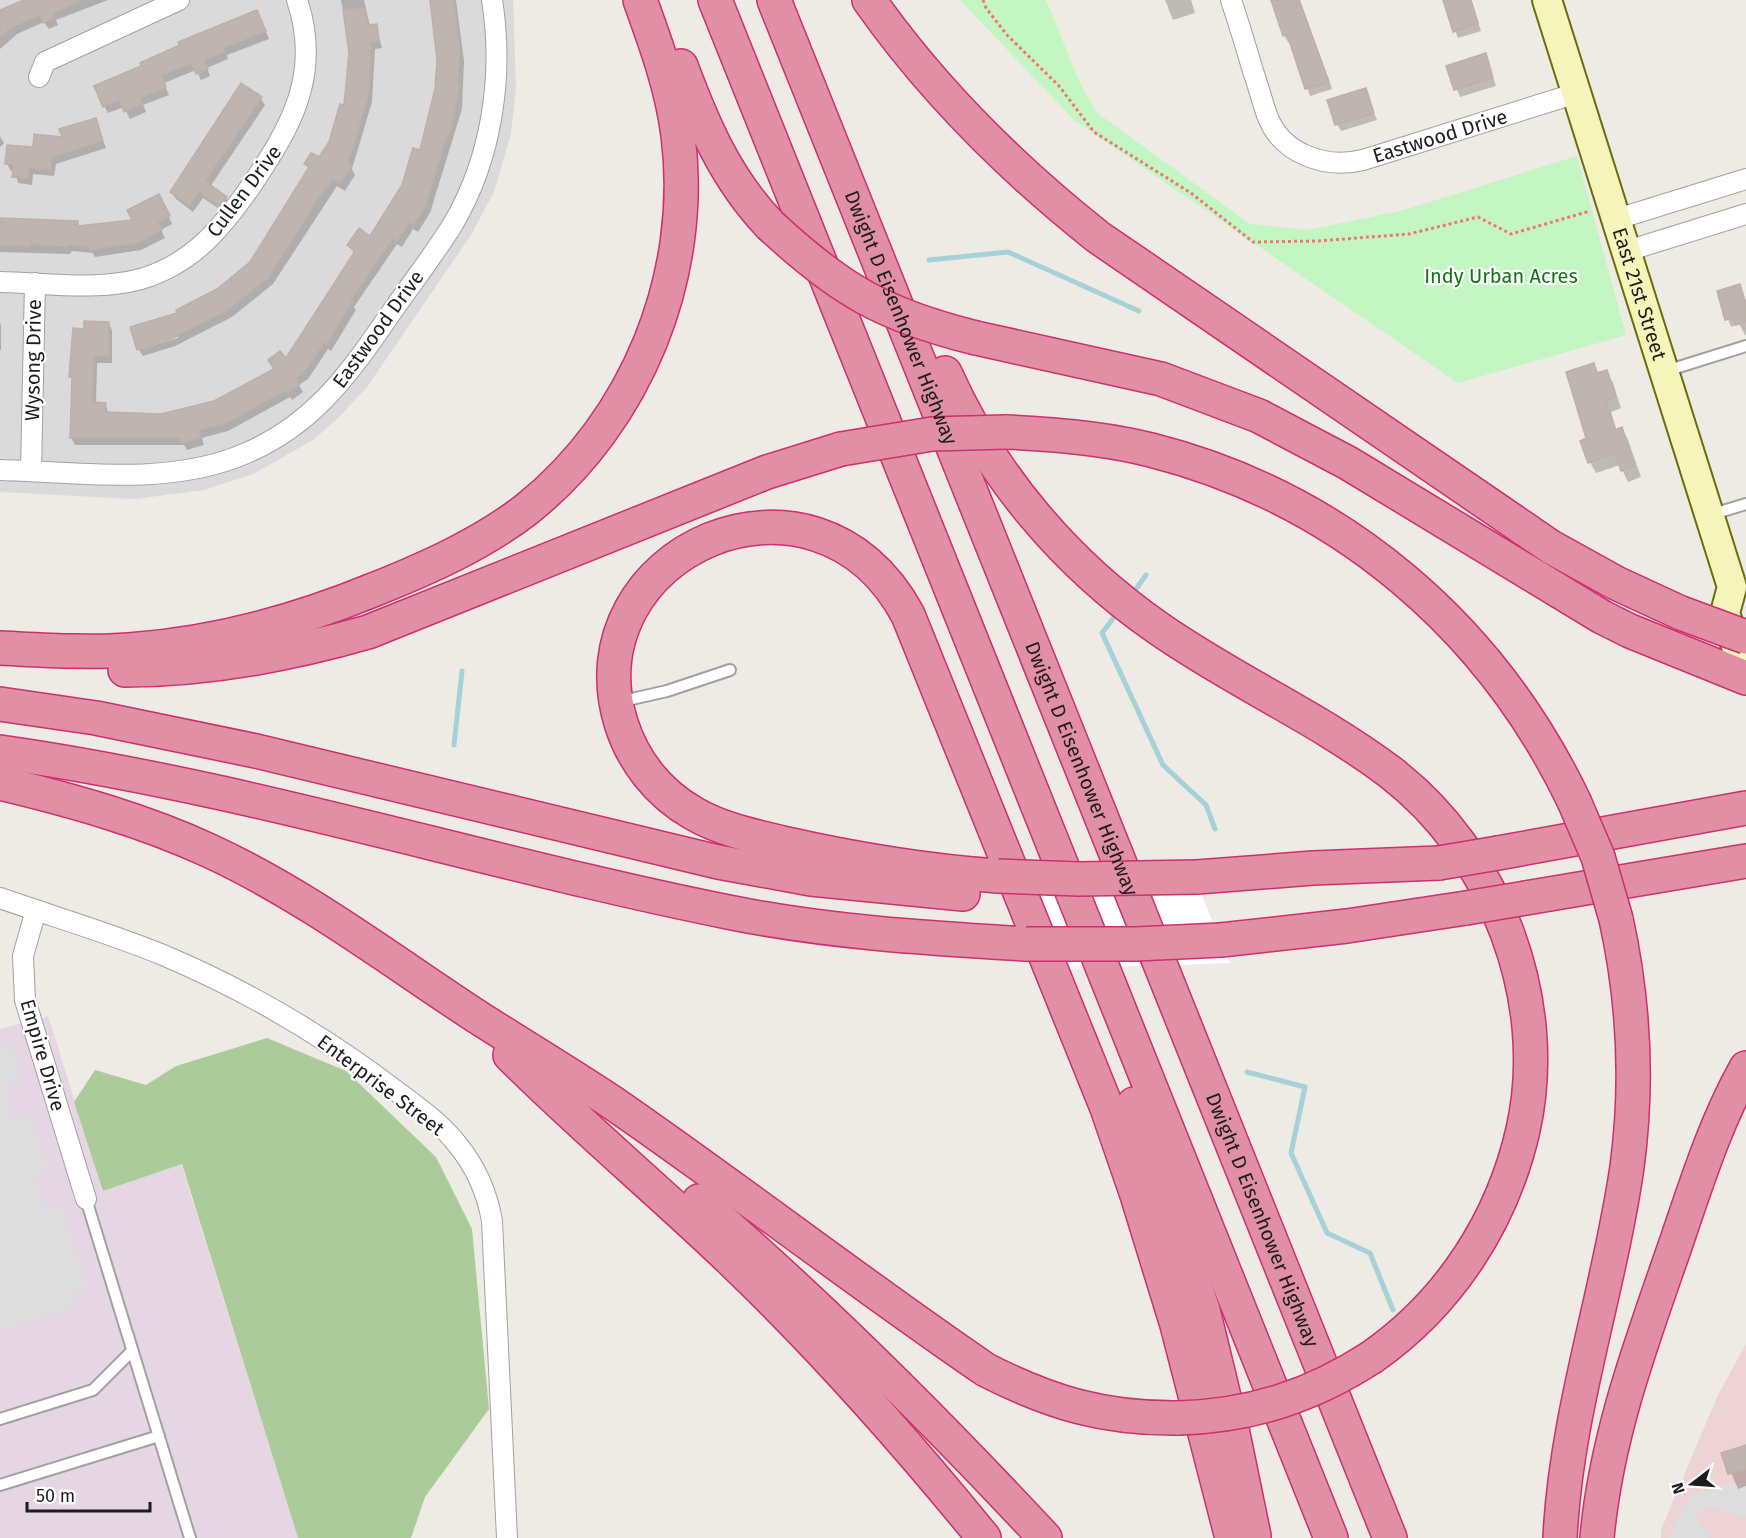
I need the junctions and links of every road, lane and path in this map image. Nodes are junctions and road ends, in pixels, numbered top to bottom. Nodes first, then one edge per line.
1 (179, 0) edge
2 (297, 0) edge
3 (492, 0) edge
4 (640, 0) edge
5 (656, 0) edge
6 (715, 0) edge
7 (774, 0) edge
8 (870, 0) edge
9 (983, 0) edge
10 (1232, 0) edge
11 (1547, 0) edge
12 (801, 65) junction
13 (39, 77) dead end
14 (1576, 93) junction
15 (1746, 179) edge
16 (1615, 212) junction
17 (1746, 214) edge
18 (1627, 251) junction
19 (0, 282) edge
20 (35, 283) junction
21 (1746, 346) edge
22 (1665, 371) junction
23 (0, 470) edge
24 (31, 471) junction
25 (1746, 504) edge
26 (1710, 515) junction
27 (1739, 593) edge
28 (1746, 637) edge
29 (0, 648) edge
30 (0, 664) edge
31 (730, 670) dead end
32 (1746, 677) edge
33 (617, 702) junction
34 (0, 704) edge
35 (0, 752) edge
36 (0, 783) edge
37 (1744, 809) edge
38 (1746, 861) edge
39 (1003, 886) junction
40 (0, 898) edge
41 (36, 910) junction
42 (1100, 965) junction
43 (460, 1005) junction
44 (550, 1064) junction
45 (1746, 1068) edge
46 (86, 1199) joint
47 (132, 1351) junction
48 (0, 1419) edge
49 (1344, 1424) junction
50 (159, 1436) junction
51 (0, 1485) edge
52 (190, 1538) edge
53 (507, 1538) edge
54 (984, 1538) edge
55 (1045, 1538) edge
56 (1232, 1538) edge
57 (1254, 1538) edge
58 (1331, 1538) edge
59 (1390, 1538) edge
60 (1404, 1538) edge
61 (1560, 1538) edge
62 (1597, 1538) edge

1 - 13 street
2 - 20 street, Cullen Drive
3 - 24 street, Eastwood Drive
4 - 29 highway
5 - 32 highway, bridge
6 - 42 highway
7 - 12 highway, Dwight D Eisenhower Highway
8 - 28 highway, bridge
9 - 16 path
10 - 14 street, Eastwood Drive
11 - 14 main road, East 21st Street
12 - 44 highway, bridge
12 - 49 highway, Dwight D Eisenhower Highway
14 - 16 main road, East 21st Street
15 - 16 street
16 - 18 main road, East 21st Street
17 - 18 street
18 - 22 main road, East 21st Street
19 - 20 street, Wysong Drive
20 - 24 street, Wysong Drive
21 - 22 lane
22 - 26 main road, East 21st Street
23 - 24 street, Eastwood Drive
25 - 26 lane
26 - 27 main road, East 21st Street
27 - 32 main road, East 21st Street
30 - 61 highway, bridge
31 - 33 lane
33 - 39 highway
33 - 56 highway
34 - 39 highway
35 - 38 highway, bridge
36 - 43 highway
37 - 39 highway, bridge
40 - 41 street, Enterprise Street
41 - 46 street, Empire Drive
41 - 53 street, Enterprise Street
42 - 57 highway
42 - 58 highway
43 - 44 highway
43 - 54 highway
44 - 55 highway
45 - 62 highway
46 - 47 lane
47 - 48 lane
47 - 50 lane
49 - 59 highway, Dwight D Eisenhower Highway
49 - 60 highway
50 - 51 lane
50 - 52 lane

